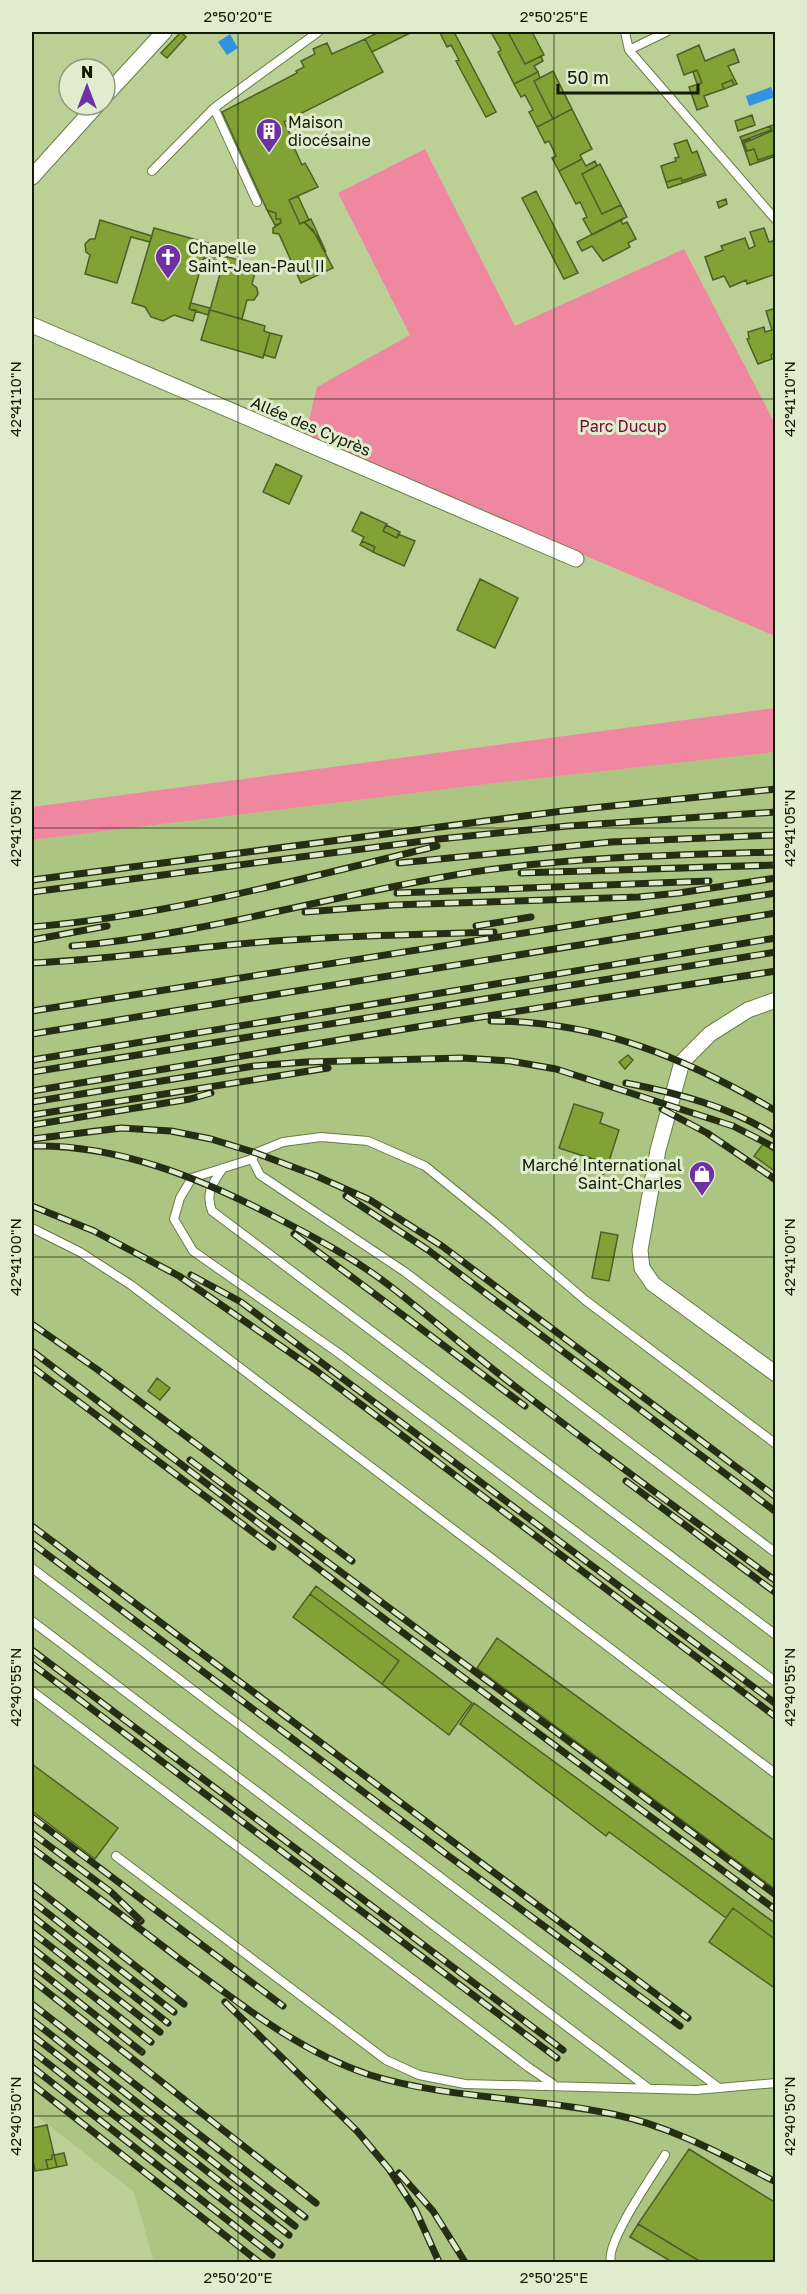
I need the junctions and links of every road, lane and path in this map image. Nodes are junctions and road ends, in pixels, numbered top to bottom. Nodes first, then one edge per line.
1 (164, 32) edge
2 (318, 32) edge
3 (625, 32) edge
4 (666, 32) edge
5 (629, 50) junction
6 (117, 83) edge
7 (214, 108) junction
8 (86, 117) edge
9 (152, 171) dead end
10 (32, 177) edge
11 (257, 202) dead end
12 (776, 220) edge
13 (32, 325) edge
14 (576, 559) dead end
15 (776, 1000) edge
16 (252, 1159) junction
17 (223, 1168) junction
18 (32, 1228) edge
19 (776, 1374) edge
20 (776, 1444) edge
21 (776, 1553) edge
22 (32, 1568) edge
23 (32, 1621) edge
24 (776, 1635) edge
25 (776, 1682) edge
26 (32, 1691) edge
27 (776, 1774) edge
28 (116, 1856) dead end
29 (776, 2083) edge
30 (555, 2085) junction
31 (648, 2088) junction
32 (719, 2088) junction
33 (665, 2156) dead end
34 (611, 2262) edge

1 - 6 street
2 - 7 lane
3 - 5 lane
4 - 5 lane
5 - 12 lane
7 - 9 lane
7 - 11 lane
8 - 10 street
13 - 14 street, Allée des Cyprès
15 - 19 street
16 - 17 lane
16 - 20 lane
16 - 21 lane
17 - 24 lane
17 - 25 lane
18 - 27 lane
22 - 32 lane
23 - 31 lane
26 - 30 lane
28 - 30 lane
29 - 32 lane
30 - 31 lane
31 - 32 lane
33 - 34 lane

